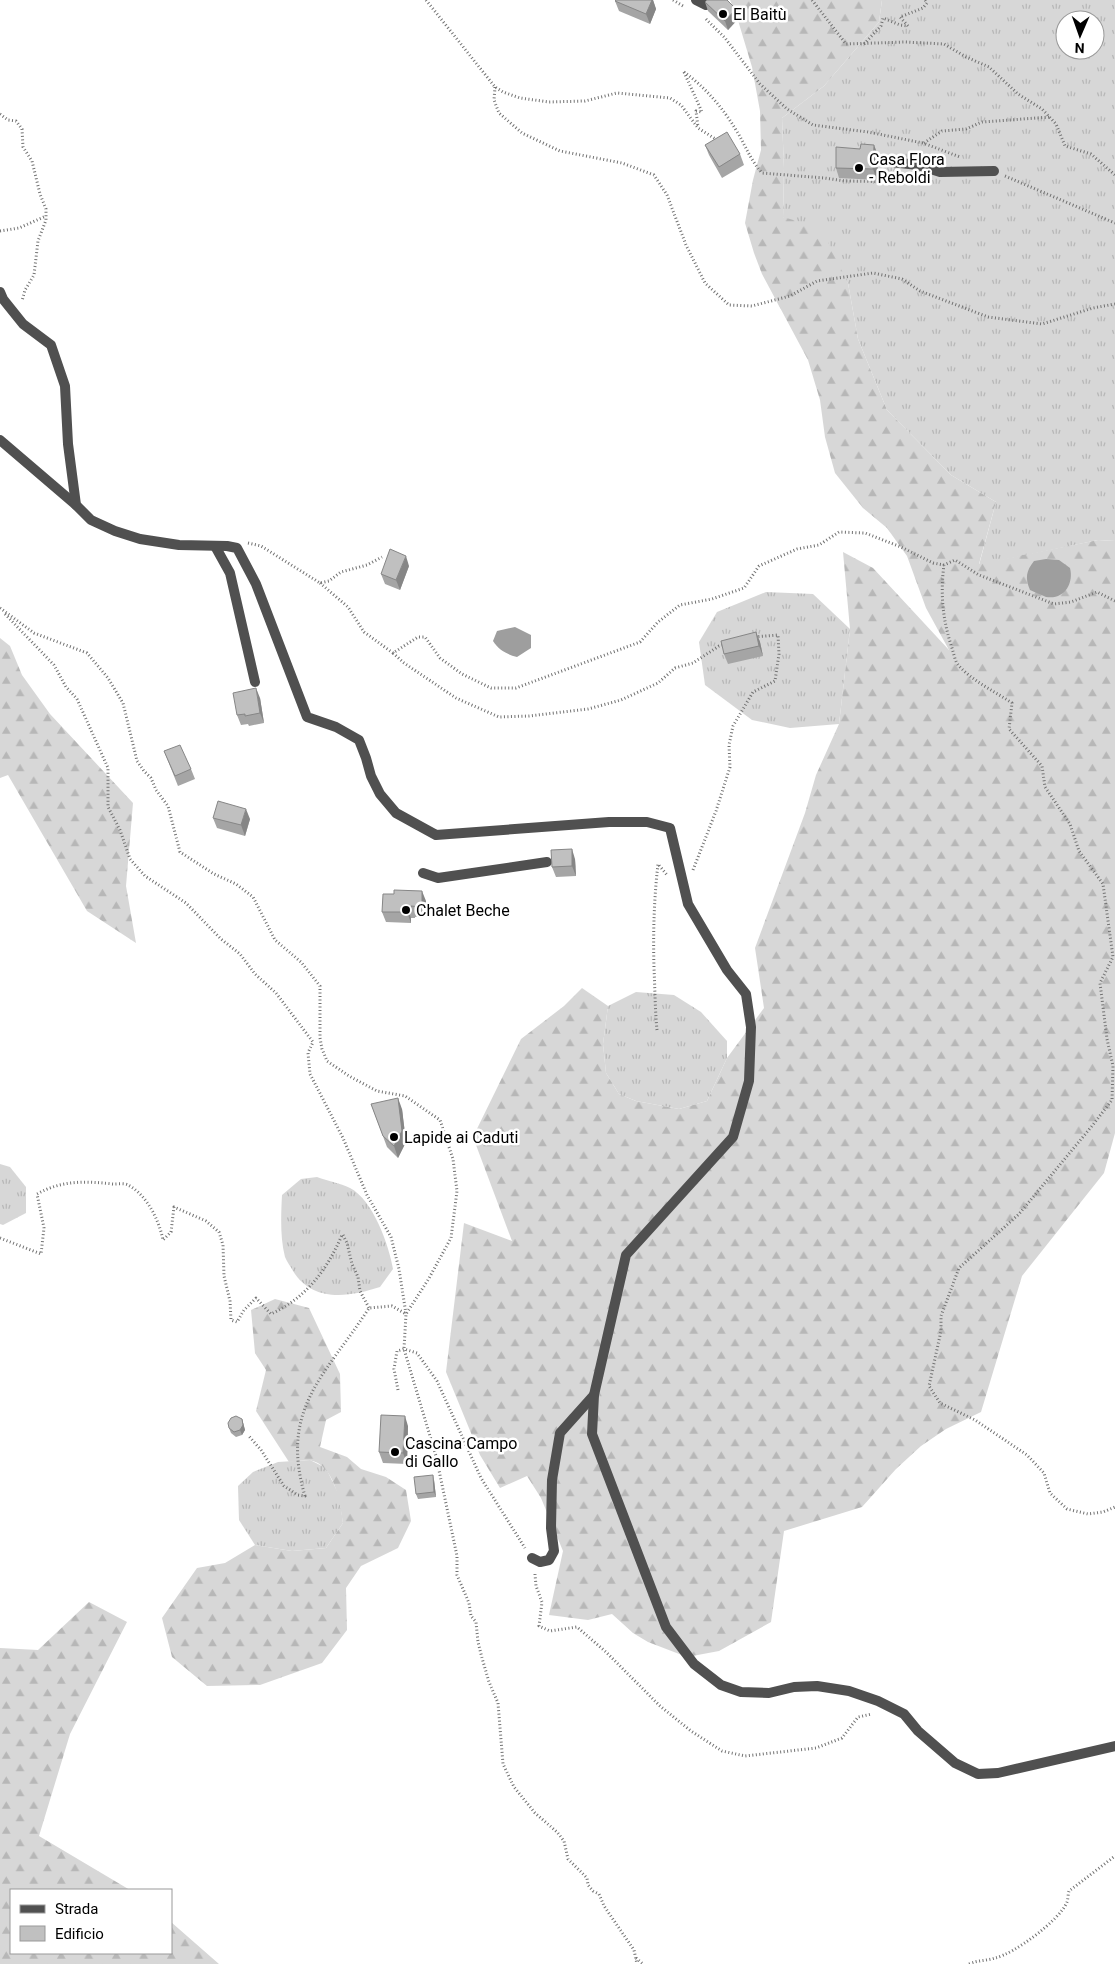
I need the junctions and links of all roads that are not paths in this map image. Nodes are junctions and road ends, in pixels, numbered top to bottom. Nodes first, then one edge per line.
1 (696, 0) edge
2 (706, 5) edge
3 (891, 162) dead end
4 (994, 171) dead end
5 (0, 292) edge
6 (0, 440) edge
7 (76, 505) junction
8 (215, 546) junction
9 (254, 682) dead end
10 (548, 862) dead end
11 (423, 873) dead end
12 (594, 1395) junction
13 (532, 1558) road end
14 (1115, 1746) edge

1 - 2 street
3 - 4 street
5 - 7 street
6 - 7 street
7 - 8 street
8 - 9 street
8 - 12 street
10 - 11 street
12 - 13 street
12 - 14 street

